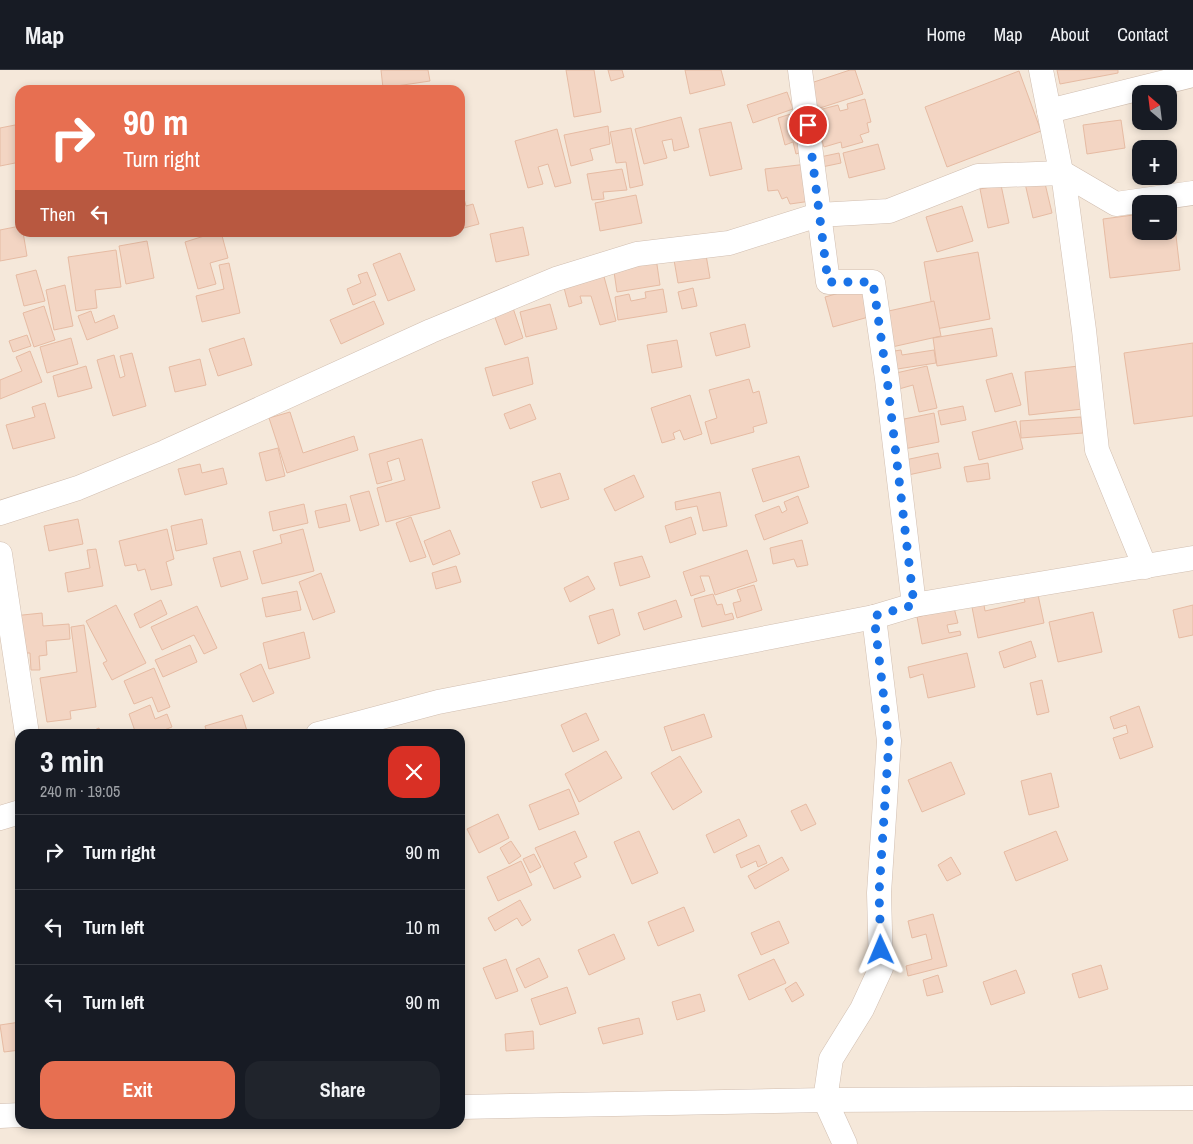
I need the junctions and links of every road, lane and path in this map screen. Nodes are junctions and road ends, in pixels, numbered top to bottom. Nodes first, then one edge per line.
1 (800, 70) edge
2 (1041, 70) edge
3 (1193, 75) edge
4 (1049, 110) junction
5 (1063, 173) junction
6 (1193, 193) edge
7 (818, 215) junction
8 (0, 513) edge
9 (0, 554) edge
10 (1193, 558) edge
11 (1145, 566) junction
12 (914, 605) junction
13 (874, 616) junction
14 (26, 729) edge
15 (337, 729) edge
16 (15, 814) edge
17 (0, 818) edge
18 (1193, 1098) edge
19 (824, 1100) junction
20 (465, 1107) edge
21 (0, 1116) edge
22 (15, 1116) edge
23 (845, 1144) edge

1 - 7 street
2 - 4 street
3 - 4 street
4 - 5 street
5 - 6 street
5 - 7 street
5 - 11 street
7 - 8 street
7 - 12 street
9 - 14 street
10 - 11 street
11 - 12 street
12 - 13 street
13 - 15 street
13 - 19 street
16 - 17 street
18 - 19 street
19 - 20 street
19 - 23 street
21 - 22 street

